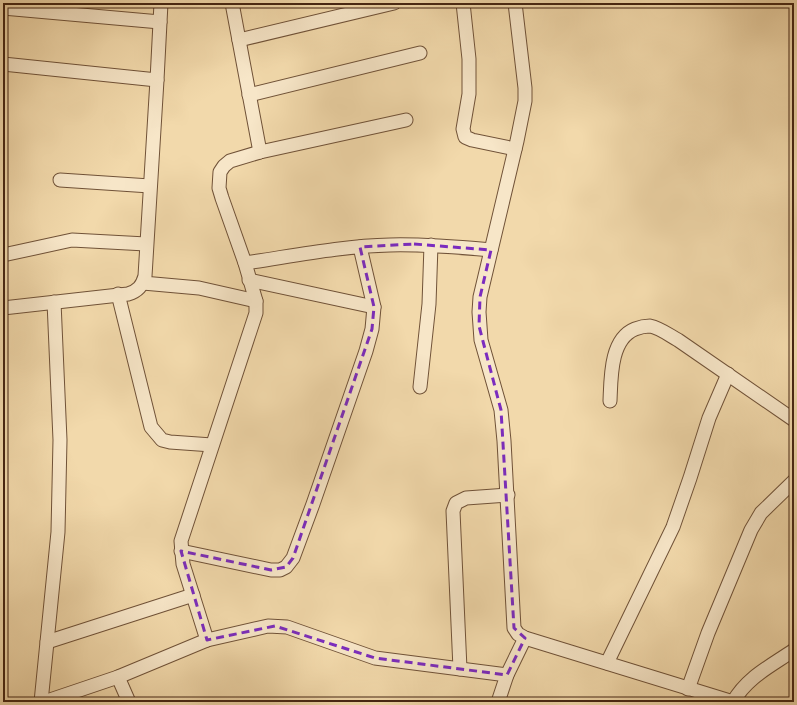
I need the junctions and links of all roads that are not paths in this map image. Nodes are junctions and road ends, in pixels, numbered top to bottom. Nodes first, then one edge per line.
1 (161, 3) edge
2 (232, 3) edge
3 (394, 3) edge
4 (463, 3) edge
5 (515, 3) edge
6 (3, 8) edge
7 (160, 22) junction
8 (239, 40) junction
9 (420, 53) dead end
10 (3, 64) edge
11 (158, 80) junction
12 (249, 95) junction
13 (406, 120) dead end
14 (515, 149) junction
15 (260, 152) junction
16 (60, 180) dead end
17 (150, 186) junction
18 (146, 244) junction
19 (431, 245) junction
20 (360, 247) junction
21 (491, 250) junction
22 (3, 255) edge
23 (245, 263) junction
24 (249, 280) junction
25 (143, 283) junction
26 (118, 294) junction
27 (256, 301) junction
28 (54, 302) junction
29 (374, 307) junction
30 (3, 308) edge
31 (728, 374) junction
32 (420, 387) dead end
33 (610, 401) dead end
34 (794, 420) edge
35 (212, 445) junction
36 (794, 481) edge
37 (508, 494) junction
38 (181, 551) junction
39 (193, 595) junction
40 (525, 638) junction
41 (206, 640) junction
42 (47, 642) junction
43 (794, 650) edge
44 (607, 664) junction
45 (460, 669) junction
46 (507, 675) junction
47 (118, 677) junction
48 (688, 689) junction
49 (42, 702) edge
50 (129, 702) edge
51 (498, 702) edge
52 (733, 702) edge

1 - 7 street
2 - 8 street
3 - 8 street
4 - 14 street
5 - 14 street
6 - 7 street
7 - 11 street
8 - 12 street
9 - 12 street
10 - 11 street
11 - 17 street
12 - 15 street
13 - 15 street
14 - 21 street
15 - 23 street
16 - 17 street
17 - 18 street
18 - 22 street
18 - 25 street
19 - 20 street
19 - 21 street
19 - 32 street
20 - 23 street
20 - 29 street
21 - 37 street
23 - 24 street
24 - 27 street
24 - 29 street
25 - 26 street
25 - 27 street
26 - 28 street
26 - 35 street
27 - 35 street
28 - 30 street
28 - 42 street
29 - 38 street
31 - 33 street
31 - 34 street
31 - 44 street
35 - 38 street
36 - 48 street
37 - 40 street
37 - 45 street
38 - 39 street
39 - 41 street
39 - 42 street
40 - 44 street
40 - 46 street
41 - 45 street
41 - 47 street
42 - 49 street
43 - 52 street
44 - 48 street
45 - 46 street
46 - 51 street
47 - 49 street
47 - 50 street
48 - 52 street

